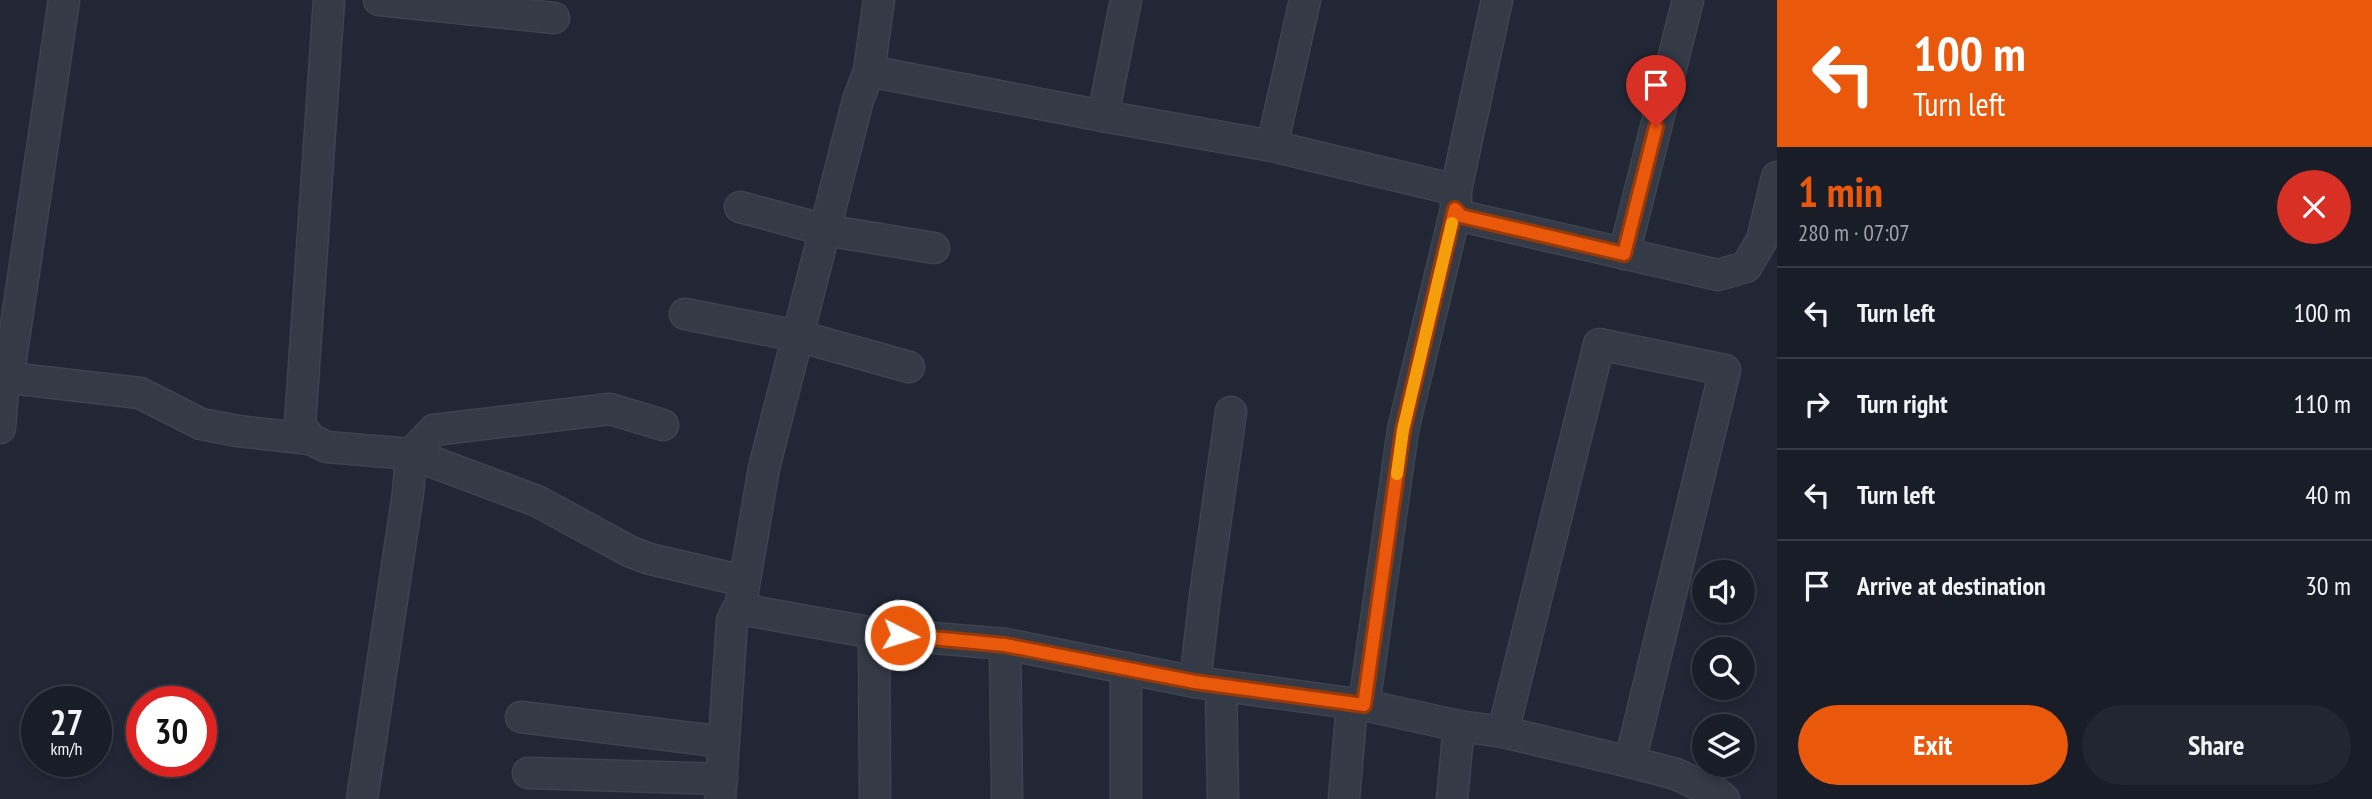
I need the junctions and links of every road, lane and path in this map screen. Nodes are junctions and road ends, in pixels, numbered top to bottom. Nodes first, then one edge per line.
1 (64, 0) edge
2 (329, 0) edge
3 (379, 0) edge
4 (879, 0) edge
5 (1126, 0) edge
6 (1305, 0) edge
7 (1497, 0) edge
8 (1688, 0) edge
9 (554, 18) dead end
10 (869, 71) junction
11 (1103, 116) junction
12 (1272, 146) junction
13 (1777, 177) edge
14 (1456, 200) junction
15 (740, 207) dead end
16 (825, 230) junction
17 (934, 248) dead end
18 (1624, 254) junction
19 (685, 314) dead end
20 (798, 336) junction
21 (909, 367) dead end
22 (2, 376) edge
23 (1231, 412) dead end
24 (663, 425) dead end
25 (0, 428) edge
26 (310, 439) junction
27 (411, 454) junction
28 (742, 595) junction
29 (874, 632) junction
30 (1005, 645) junction
31 (1126, 668) junction
32 (1208, 684) junction
33 (1358, 704) junction
34 (521, 717) dead end
35 (1458, 726) junction
36 (1503, 732) junction
37 (724, 742) junction
38 (1630, 762) junction
39 (528, 773) dead end
40 (721, 789) edge
41 (362, 799) edge
42 (875, 799) edge
43 (1007, 799) edge
44 (1126, 799) edge
45 (1223, 799) edge
46 (1344, 799) edge
47 (1452, 799) edge
48 (1724, 799) edge

1 - 22 street
2 - 26 street
3 - 9 street
4 - 10 street
5 - 11 street
6 - 12 street
7 - 14 street
8 - 18 street
10 - 11 street
10 - 16 street
11 - 12 street
12 - 14 street
13 - 18 street
14 - 18 street
14 - 33 street
15 - 16 street
16 - 17 street
16 - 20 street
19 - 20 street
20 - 21 street
20 - 28 street
22 - 25 street
22 - 26 street
23 - 32 street
24 - 27 street
26 - 27 street
27 - 28 street
27 - 41 street
28 - 29 street
28 - 37 street
29 - 30 street
29 - 42 street
30 - 31 street
30 - 43 street
31 - 32 street
31 - 44 street
32 - 33 street
32 - 45 street
33 - 35 street
33 - 46 street
34 - 37 street
35 - 36 street
35 - 47 street
36 - 38 street
36 - 38 street
37 - 40 street
38 - 48 street
39 - 40 street

